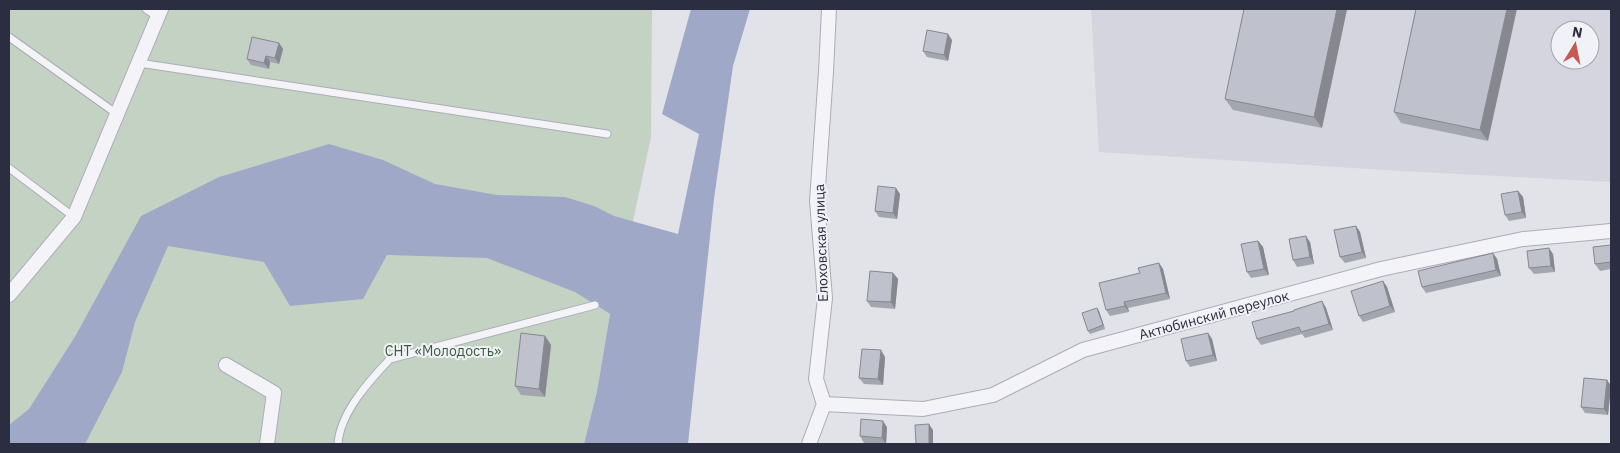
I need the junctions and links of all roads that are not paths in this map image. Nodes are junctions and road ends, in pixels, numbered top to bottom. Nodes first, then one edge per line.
1 (146, 9) edge
2 (829, 9) edge
3 (159, 13) edge
4 (9, 37) edge
5 (139, 63) junction
6 (117, 114) junction
7 (607, 134) dead end
8 (9, 168) edge
9 (74, 217) junction
10 (1611, 231) edge
11 (9, 295) edge
12 (595, 305) dead end
13 (226, 365) dead end
14 (824, 404) junction
15 (267, 444) edge
16 (338, 444) edge
17 (809, 444) edge

1 - 3 lane
2 - 14 street, Елоховская улица
3 - 5 street
4 - 6 lane
5 - 6 street
5 - 7 lane
6 - 9 street
8 - 9 lane
9 - 11 street
10 - 14 street, Актюбинский переулок
12 - 16 lane
13 - 15 street
14 - 17 street

